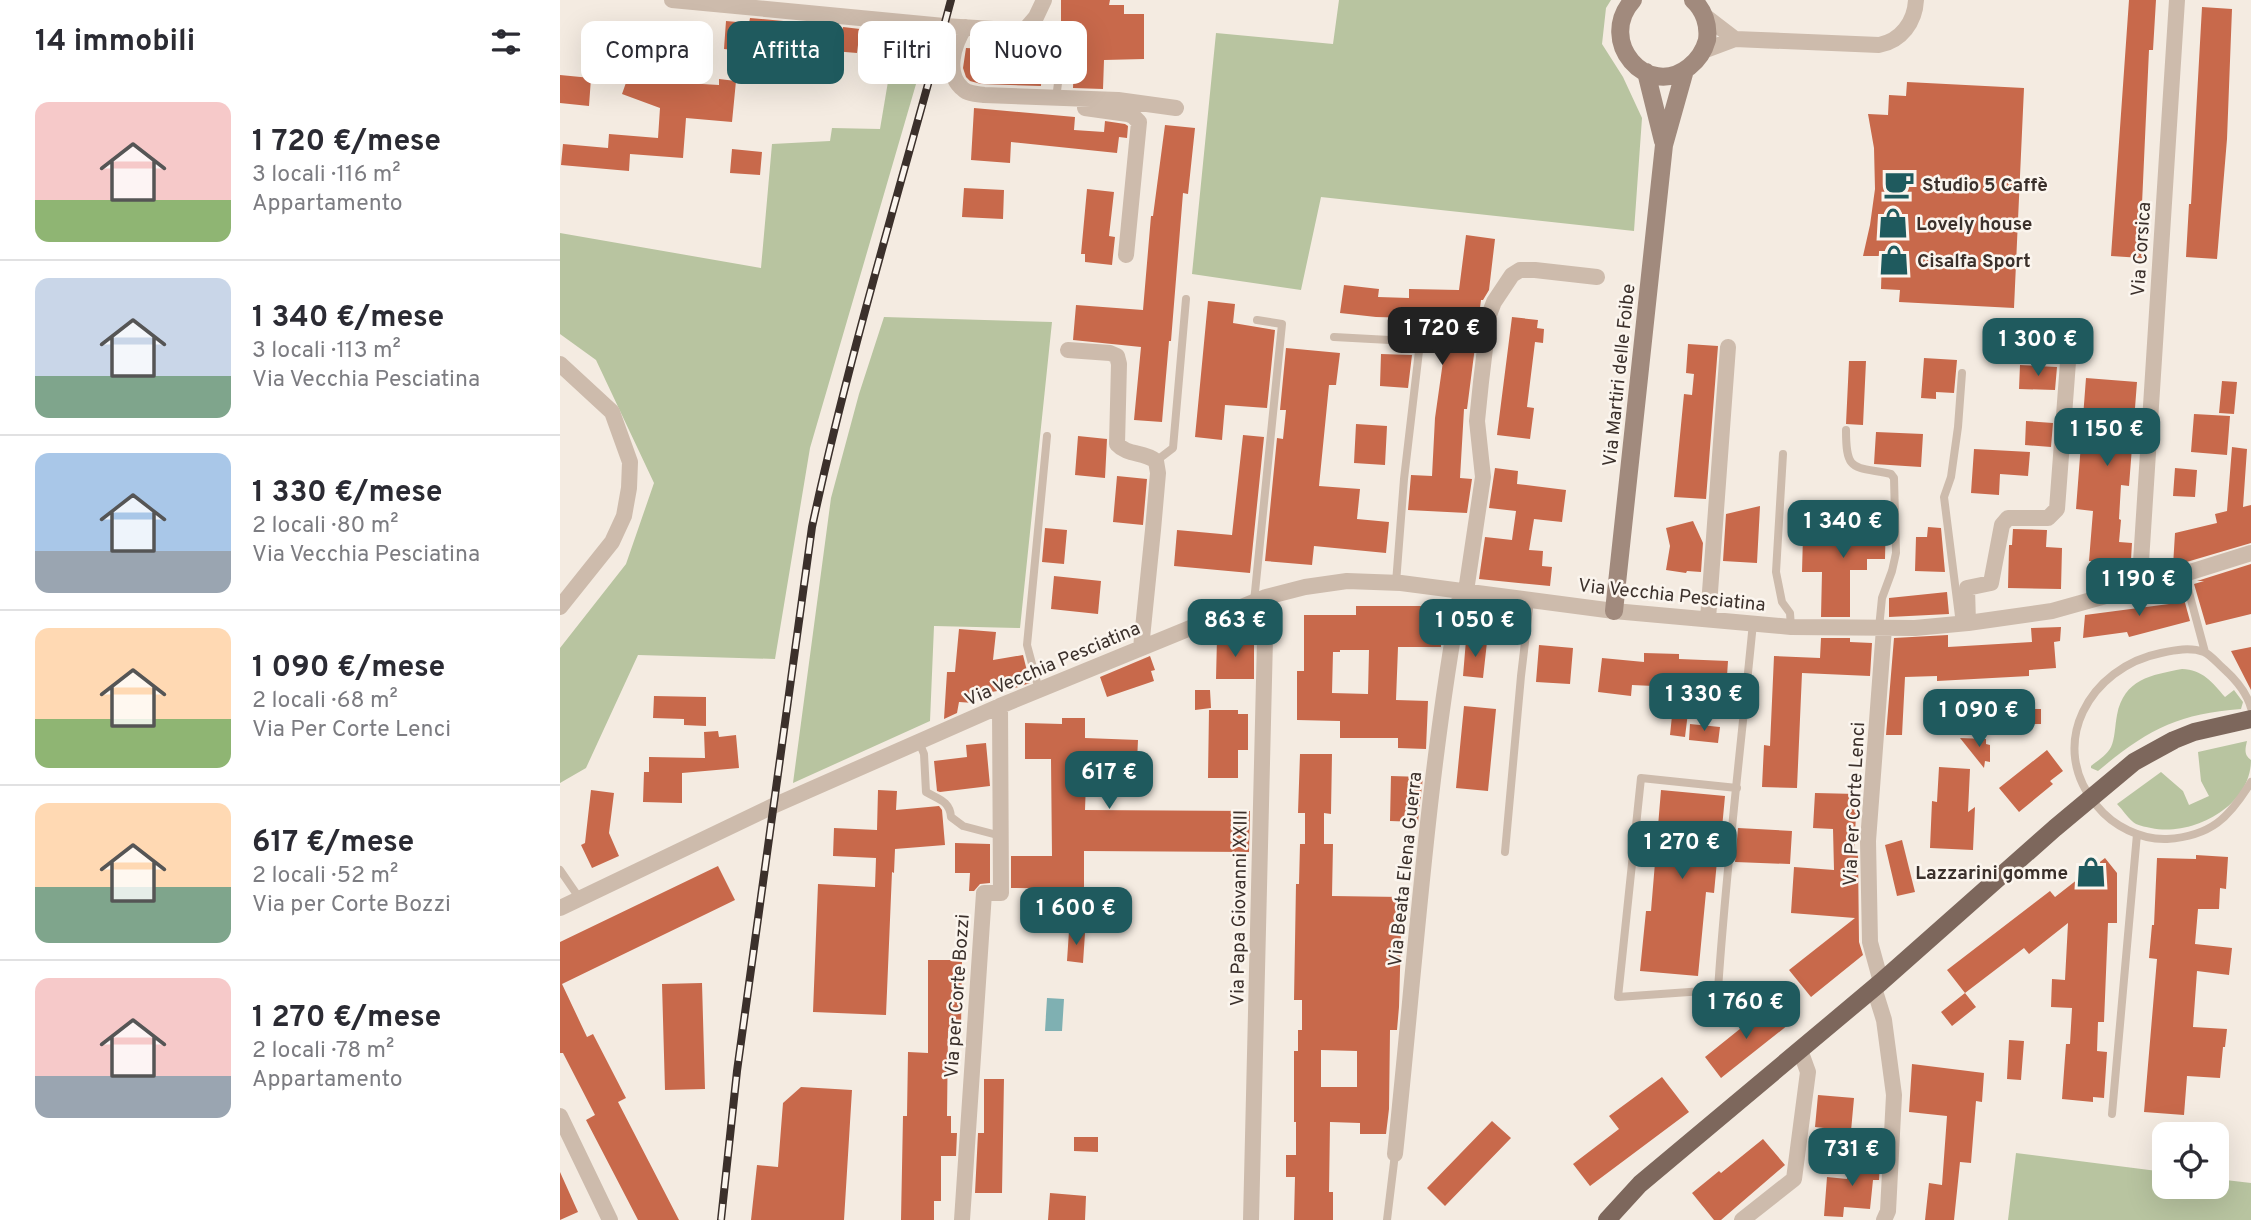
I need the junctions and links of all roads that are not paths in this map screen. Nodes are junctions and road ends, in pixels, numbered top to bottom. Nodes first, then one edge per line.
1 (672, 0) edge
2 (1044, 0) edge
3 (1633, 0) edge
4 (1693, 0) edge
5 (1916, 0) edge
6 (2177, 0) edge
7 (1705, 16) junction
8 (1036, 17) junction
9 (965, 27) junction
10 (1735, 38) junction
11 (1703, 51) junction
12 (1685, 70) junction
13 (1646, 72) junction
14 (1062, 99) junction
15 (1176, 108) dead end
16 (1664, 145) junction
17 (1126, 255) dead end
18 (1597, 278) dead end
19 (1186, 299) dead end
20 (1257, 320) dead end
21 (1334, 337) dead end
22 (1728, 347) dead end
23 (1069, 350) dead end
24 (2068, 362) dead end
25 (560, 364) edge
26 (1962, 373) dead end
27 (1846, 430) dead end
28 (1047, 436) dead end
29 (1783, 454) dead end
30 (1156, 461) junction
31 (2251, 553) edge
32 (2184, 574) junction
33 (1396, 583) junction
34 (2144, 585) junction
35 (1464, 591) junction
36 (1260, 599) junction
37 (1531, 600) junction
38 (560, 607) edge
39 (1614, 611) junction
40 (1708, 619) junction
41 (1753, 623) junction
42 (1964, 623) junction
43 (1791, 627) junction
44 (1882, 628) junction
45 (1141, 648) junction
46 (2205, 652) junction
47 (1039, 690) junction
48 (1000, 706) junction
49 (2251, 708) edge
50 (2251, 719) edge
51 (919, 742) junction
52 (2251, 782) edge
53 (1737, 788) junction
54 (2090, 799) junction
55 (2137, 834) junction
56 (1001, 836) junction
57 (1506, 852) dead end
58 (560, 870) edge
59 (580, 899) junction
60 (560, 908) edge
61 (1877, 985) junction
62 (1800, 1050) junction
63 (2112, 1114) dead end
64 (560, 1116) edge
65 (1395, 1154) joint
66 (610, 1220) edge
67 (962, 1220) edge
68 (1251, 1220) edge
69 (1387, 1220) edge
70 (1606, 1220) edge
71 (1742, 1220) edge
72 (1884, 1220) edge

1 - 9 street
2 - 8 street
3 - 13 street
4 - 7 street
5 - 10 street
6 - 34 street, Via Corsica
7 - 10 street
7 - 11 street
8 - 9 street
8 - 14 lane
9 - 14 street
10 - 11 street
11 - 12 street
12 - 13 street
12 - 16 street, Via Martiri delle Foibe
13 - 16 street, Via Martiri delle Foibe
14 - 15 street
14 - 17 street
16 - 39 street, Via Martiri delle Foibe
18 - 35 street, Via Beata Elena Guerra
19 - 30 lane
20 - 36 lane
21 - 33 lane
22 - 40 street
23 - 30 street
24 - 42 street
25 - 38 street
26 - 42 lane
27 - 44 lane
28 - 47 lane
29 - 43 lane
30 - 45 street
31 - 32 street, Via Vecchia Pesciatina
32 - 34 street, Via Vecchia Pesciatina
32 - 46 lane
33 - 35 street, Via Vecchia Pesciatina
33 - 36 street, Via Vecchia Pesciatina
34 - 42 street, Via Vecchia Pesciatina
35 - 37 street, Via Vecchia Pesciatina
35 - 65 street, Via Beata Elena Guerra
36 - 45 street, Via Vecchia Pesciatina
36 - 68 street, Via Papa Giovanni XXIII
37 - 39 street, Via Vecchia Pesciatina
37 - 57 lane
39 - 40 street, Via Vecchia Pesciatina
40 - 41 street, Via Vecchia Pesciatina
41 - 43 street, Via Vecchia Pesciatina
41 - 53 lane
42 - 44 street, Via Vecchia Pesciatina
43 - 44 street, Via Vecchia Pesciatina
44 - 61 street, Via Per Corte Lenci
45 - 47 street, Via Vecchia Pesciatina
46 - 49 lane
46 - 54 lane
47 - 48 street, Via Vecchia Pesciatina
48 - 51 street, Via Vecchia Pesciatina
48 - 56 street, Via per Corte Bozzi
50 - 54 main road
51 - 56 lane
51 - 59 street, Via Vecchia Pesciatina
52 - 55 lane
53 - 53 lane
54 - 55 lane
54 - 61 main road
55 - 63 lane
56 - 67 street, Via per Corte Bozzi
58 - 59 lane
59 - 60 street, Via Vecchia Pesciatina
61 - 62 main road
61 - 72 street, Via Per Corte Lenci
62 - 70 main road
62 - 71 street
64 - 66 street
65 - 69 lane

